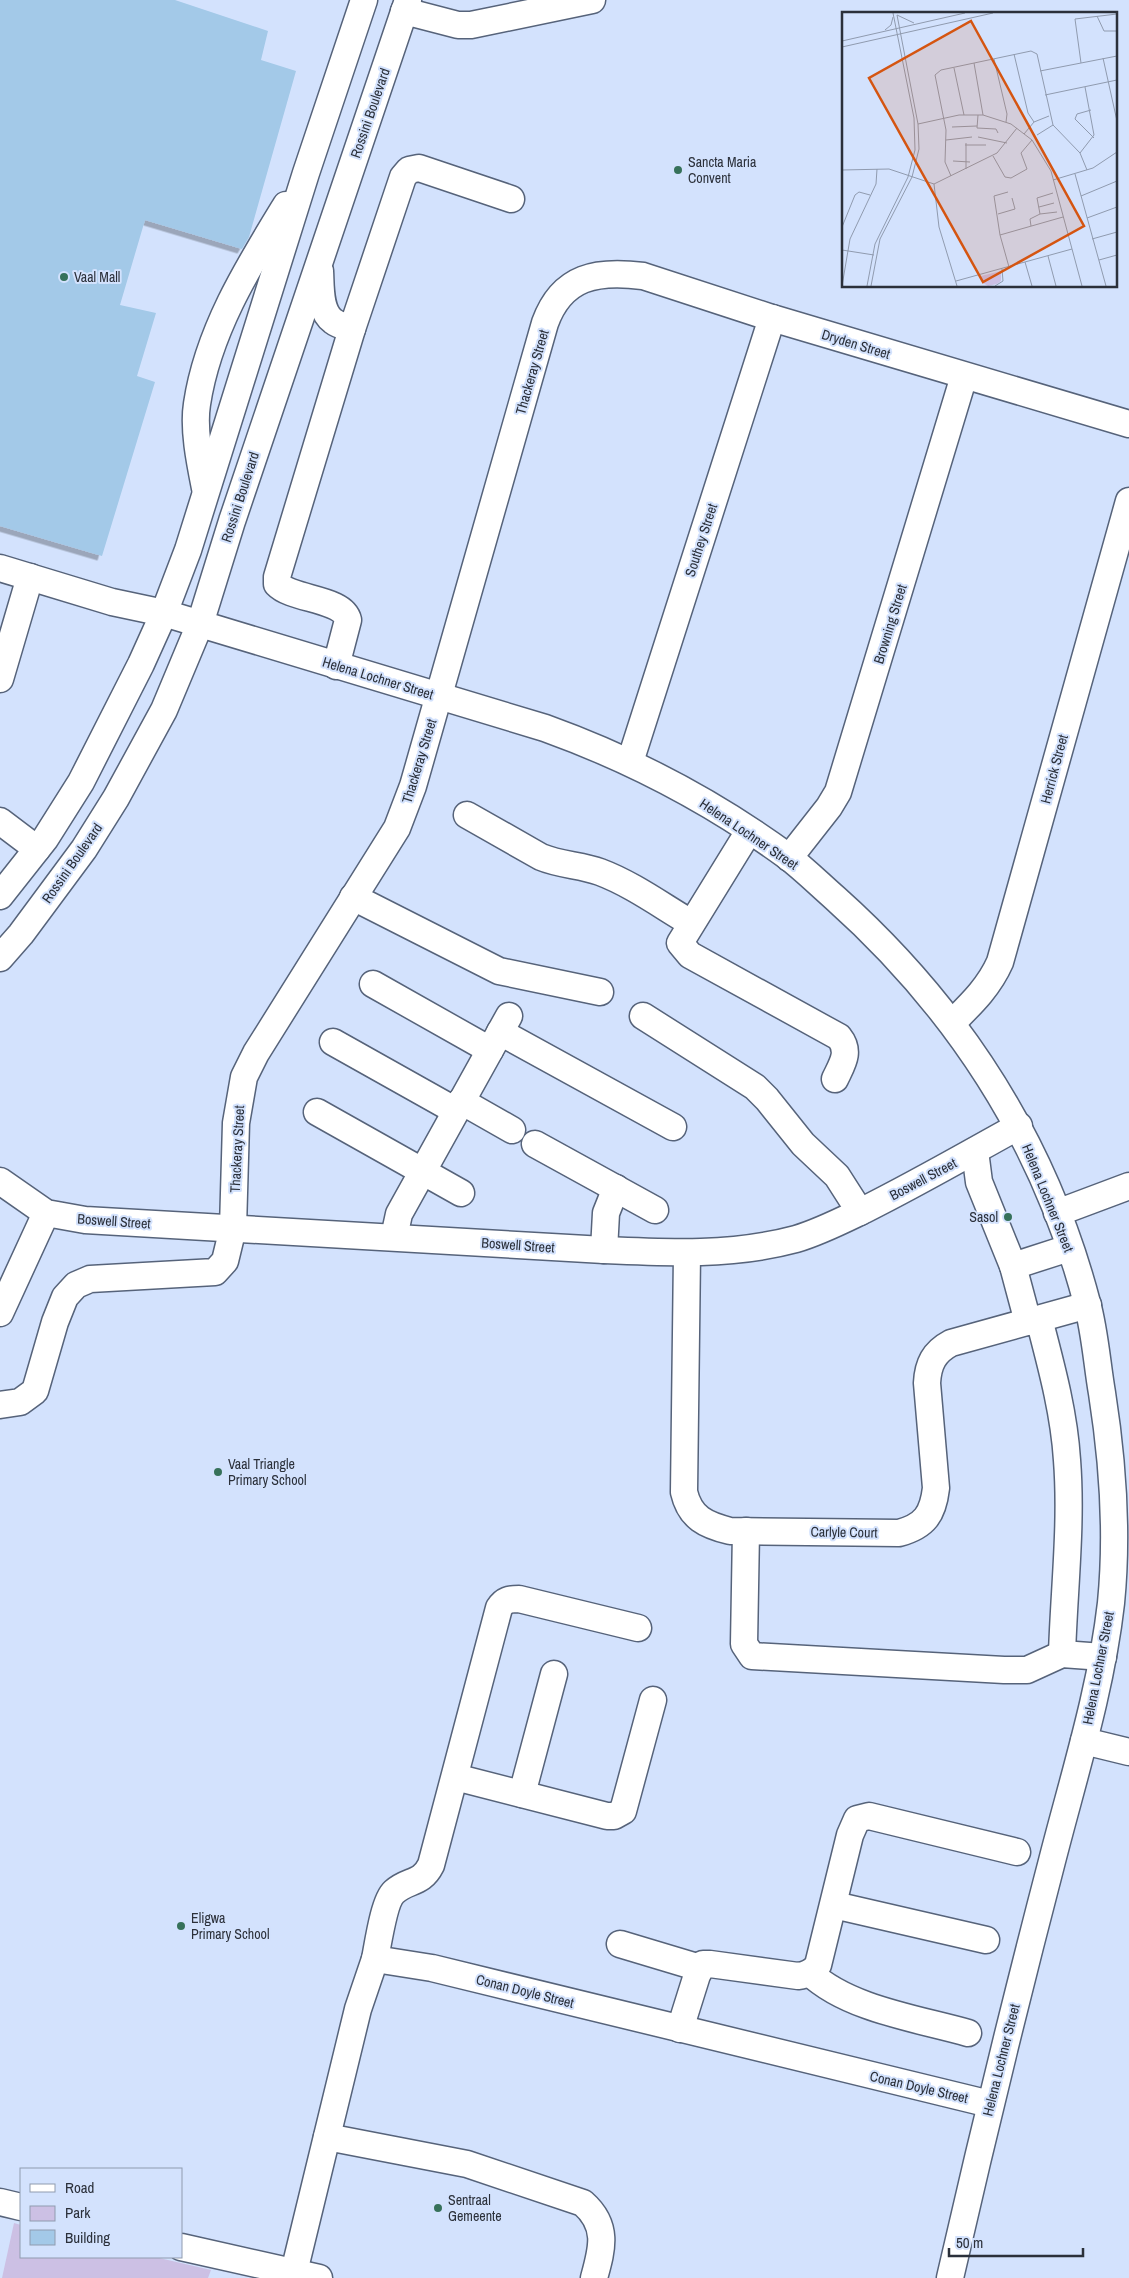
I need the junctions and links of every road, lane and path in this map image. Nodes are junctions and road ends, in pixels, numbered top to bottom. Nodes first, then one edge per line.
1 (592, 0) edge
2 (358, 2) edge
3 (406, 5) edge
4 (306, 173) junction
5 (511, 200) dead end
6 (319, 262) junction
7 (582, 280) joint
8 (772, 318) junction
9 (352, 329) junction
10 (964, 376) junction
11 (1129, 424) edge
12 (206, 493) junction
13 (1129, 501) edge
14 (0, 568) edge
15 (30, 577) junction
16 (164, 613) junction
17 (200, 624) junction
18 (336, 666) junction
19 (0, 679) edge
20 (439, 697) junction
21 (630, 762) junction
22 (467, 815) dead end
23 (0, 821) edge
24 (749, 831) junction
25 (37, 849) junction
26 (789, 858) junction
27 (0, 896) edge
28 (353, 897) junction
29 (692, 923) junction
30 (0, 958) edge
31 (373, 984) dead end
32 (600, 992) dead end
33 (644, 1016) dead end
34 (952, 1023) junction
35 (499, 1033) junction
36 (333, 1042) dead end
37 (835, 1079) dead end
38 (459, 1106) junction
39 (317, 1112) dead end
40 (1019, 1126) junction
41 (674, 1128) dead end
42 (512, 1130) dead end
43 (535, 1144) dead end
44 (975, 1151) junction
45 (422, 1171) junction
46 (0, 1181) edge
47 (1129, 1186) edge
48 (616, 1188) junction
49 (461, 1193) dead end
50 (655, 1210) dead end
51 (860, 1212) junction
52 (1057, 1212) junction
53 (46, 1213) junction
54 (233, 1228) junction
55 (394, 1237) junction
56 (1069, 1248) junction
57 (604, 1250) junction
58 (687, 1254) junction
59 (1013, 1266) junction
60 (1088, 1305) junction
61 (0, 1313) edge
62 (1034, 1320) junction
63 (0, 1405) edge
64 (746, 1531) junction
65 (638, 1628) dead end
66 (1062, 1654) junction
67 (1103, 1657) junction
68 (554, 1674) dead end
69 (653, 1700) dead end
70 (1084, 1741) junction
71 (1129, 1752) edge
72 (455, 1776) junction
73 (522, 1794) junction
74 (1017, 1852) dead end
75 (834, 1905) junction
76 (986, 1940) dead end
77 (620, 1944) dead end
78 (375, 1958) junction
79 (700, 1968) junction
80 (810, 1973) junction
81 (680, 2029) junction
82 (968, 2033) dead end
83 (990, 2104) junction
84 (327, 2137) junction
85 (0, 2202) edge
86 (20, 2207) edge
87 (182, 2247) edge
88 (226, 2268) edge
89 (294, 2272) junction
90 (319, 2278) edge
91 (594, 2278) edge
92 (950, 2278) edge

1 - 3 street
2 - 4 street
3 - 6 street, Rossini Boulevard
4 - 12 street
4 - 12 street
5 - 9 street
6 - 9 street
6 - 17 street, Rossini Boulevard
7 - 8 street, Dryden Street
7 - 20 street, Thackeray Street
8 - 10 street, Dryden Street
8 - 21 street, Southey Street
9 - 18 street
10 - 11 street, Dryden Street
10 - 26 street, Browning Street
12 - 16 street
13 - 34 street, Herrick Street
14 - 15 street, Helena Lochner Street
15 - 16 street, Helena Lochner Street
15 - 19 street
16 - 17 street, Helena Lochner Street
16 - 25 street
17 - 18 street, Helena Lochner Street
17 - 30 street, Rossini Boulevard
18 - 20 street, Helena Lochner Street
20 - 21 street, Helena Lochner Street
20 - 28 street, Thackeray Street
21 - 24 street, Helena Lochner Street
22 - 29 street
23 - 25 street
24 - 26 street, Helena Lochner Street
24 - 29 street
25 - 27 street
26 - 34 street, Helena Lochner Street
28 - 32 street
28 - 54 street, Thackeray Street
29 - 37 street
31 - 35 street
33 - 51 street
34 - 40 street, Helena Lochner Street
35 - 38 street
35 - 41 street
36 - 38 street
38 - 42 street
38 - 45 street
39 - 45 street
40 - 44 street, Boswell Street
40 - 52 street, Helena Lochner Street
43 - 48 street
44 - 51 street, Boswell Street
44 - 59 street
45 - 49 street
45 - 55 street
46 - 53 street, Boswell Street
47 - 52 street
48 - 50 street
48 - 57 street
51 - 58 street, Boswell Street
52 - 56 street, Helena Lochner Street
53 - 54 street, Boswell Street
53 - 61 street
54 - 55 street, Boswell Street
54 - 63 street, Thackeray Street
55 - 57 street, Boswell Street
56 - 59 street
56 - 60 street, Helena Lochner Street
57 - 58 street, Boswell Street
58 - 64 street, Carlyle Court
59 - 62 street
60 - 62 street, Carlyle Court
60 - 67 street, Helena Lochner Street
62 - 64 street, Carlyle Court
62 - 66 street
64 - 66 street
65 - 72 street
66 - 67 street
67 - 70 street, Helena Lochner Street
68 - 73 street
69 - 73 street
70 - 71 street
70 - 83 street, Helena Lochner Street
72 - 73 street
72 - 78 street
74 - 75 street
75 - 76 street
75 - 80 street
77 - 79 street
78 - 81 street, Conan Doyle Street
78 - 84 street
79 - 80 street
79 - 81 street
80 - 82 street
81 - 83 street, Conan Doyle Street
83 - 92 street, Helena Lochner Street
84 - 89 street
84 - 91 street
85 - 86 street
87 - 88 street
88 - 89 street
89 - 90 street

